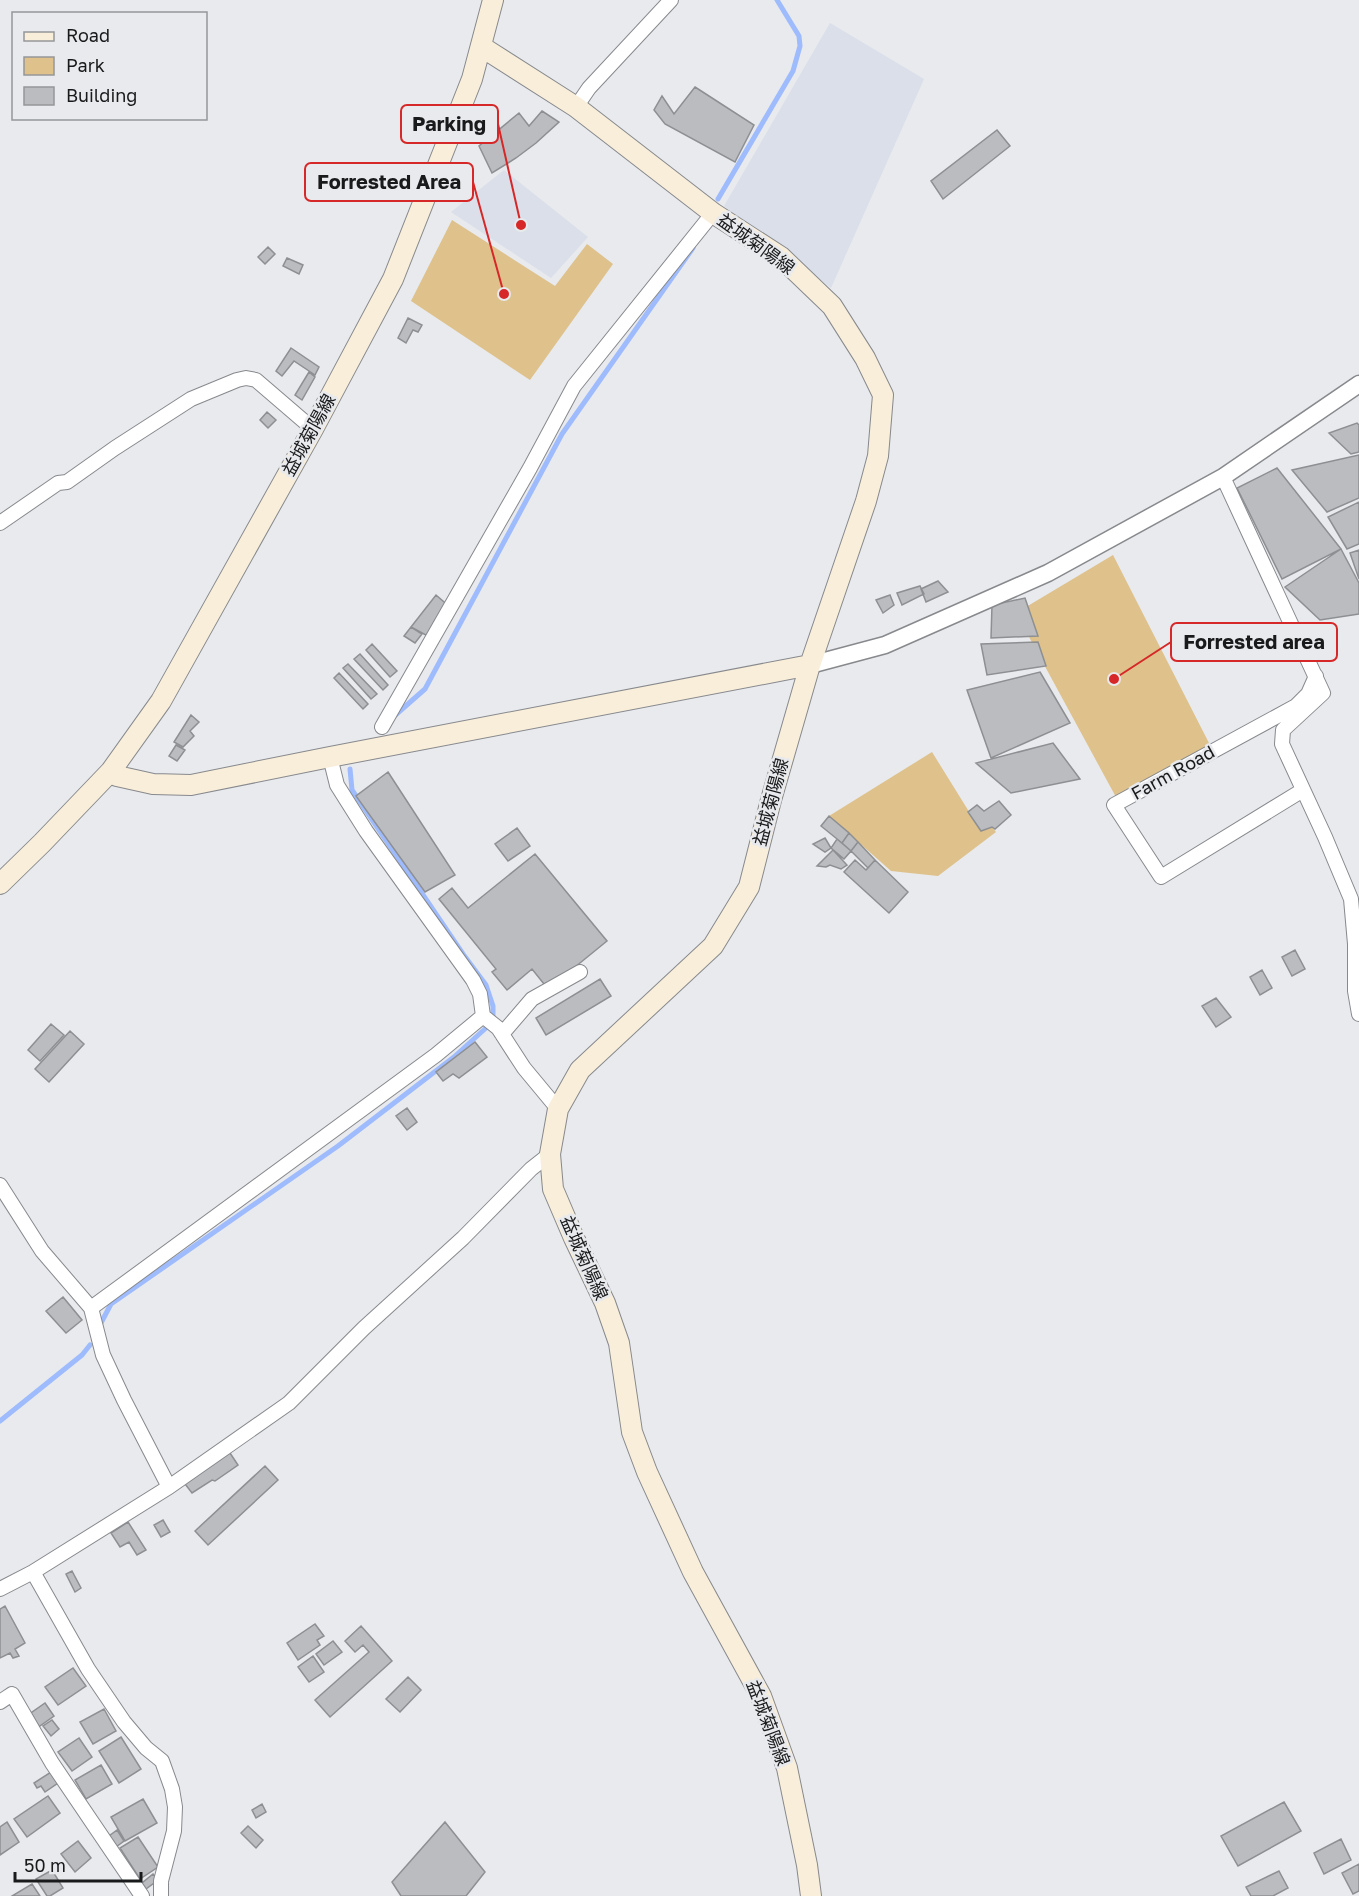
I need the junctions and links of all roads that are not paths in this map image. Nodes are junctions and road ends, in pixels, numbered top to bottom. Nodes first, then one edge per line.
1 (493, 0) edge
2 (671, 0) edge
3 (482, 47) junction
4 (576, 107) junction
5 (712, 213) junction
6 (1359, 384) edge
7 (313, 429) junction
8 (1223, 477) junction
9 (0, 523) edge
10 (810, 664) junction
11 (1316, 676) junction
12 (382, 727) dead end
13 (330, 757) junction
14 (111, 771) junction
15 (1303, 790) junction
16 (0, 884) edge
17 (580, 972) dead end
18 (1359, 1014) edge
19 (483, 1016) junction
20 (502, 1034) junction
21 (558, 1109) junction
22 (550, 1154) junction
23 (0, 1185) edge
24 (91, 1308) junction
25 (169, 1487) junction
26 (33, 1572) junction
27 (0, 1590) edge
28 (0, 1702) edge
29 (142, 1896) edge
30 (161, 1896) edge
31 (811, 1896) edge

1 - 3 main road, 益城菊陽線
2 - 4 street
3 - 4 main road, 益城菊陽線
3 - 7 main road, 益城菊陽線
4 - 5 main road, 益城菊陽線
5 - 10 main road, 益城菊陽線
5 - 12 street
6 - 8 street
7 - 9 street
7 - 14 main road, 益城菊陽線
8 - 10 street
8 - 11 street
10 - 13 main road
10 - 21 main road, 益城菊陽線
11 - 15 street
11 - 15 street, Farm Road
13 - 14 main road
13 - 19 street
14 - 16 main road, 益城菊陽線
15 - 18 street
17 - 20 street
19 - 20 street
19 - 24 street
20 - 21 street
21 - 22 main road, 益城菊陽線
22 - 25 street
22 - 31 main road, 益城菊陽線
23 - 24 street
24 - 25 street
25 - 26 street
26 - 27 street
26 - 30 street
28 - 29 street

